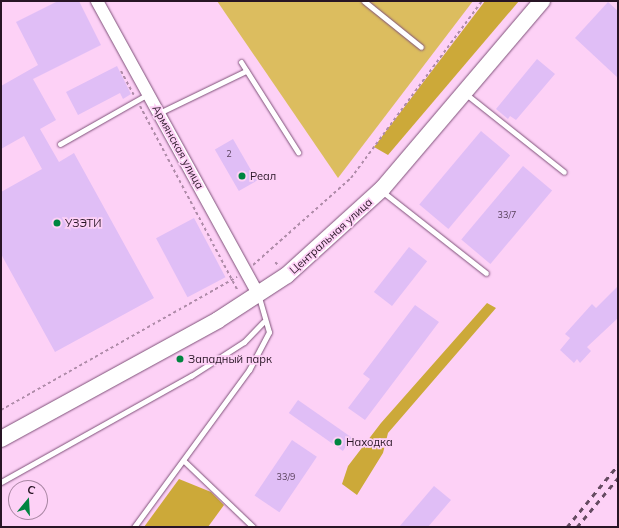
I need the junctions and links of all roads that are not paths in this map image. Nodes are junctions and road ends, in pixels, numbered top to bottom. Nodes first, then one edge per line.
1 (98, 1) edge
2 (364, 1) edge
3 (542, 1) edge
4 (421, 47) dead end
5 (241, 62) dead end
6 (246, 71) junction
7 (465, 93) junction
8 (148, 94) junction
9 (159, 113) junction
10 (60, 144) dead end
11 (298, 152) dead end
12 (564, 172) dead end
13 (380, 190) junction
14 (486, 273) dead end
15 (258, 294) junction
16 (263, 322) junction
17 (1, 439) edge
18 (184, 461) junction
19 (1, 482) edge
20 (254, 526) edge
21 (134, 527) edge

1 - 8 street, Армянская улица
2 - 4 lane
3 - 7 main road, Центральная улица
5 - 6 lane
6 - 9 lane
6 - 11 lane
7 - 12 lane
7 - 13 main road, Центральная улица
8 - 9 street, Армянская улица
8 - 10 lane
9 - 15 street, Армянская улица
13 - 14 lane
13 - 15 main road, Центральная улица
15 - 16 lane
15 - 17 main road, Центральная улица
16 - 18 lane
16 - 19 lane
18 - 20 lane
18 - 21 lane

